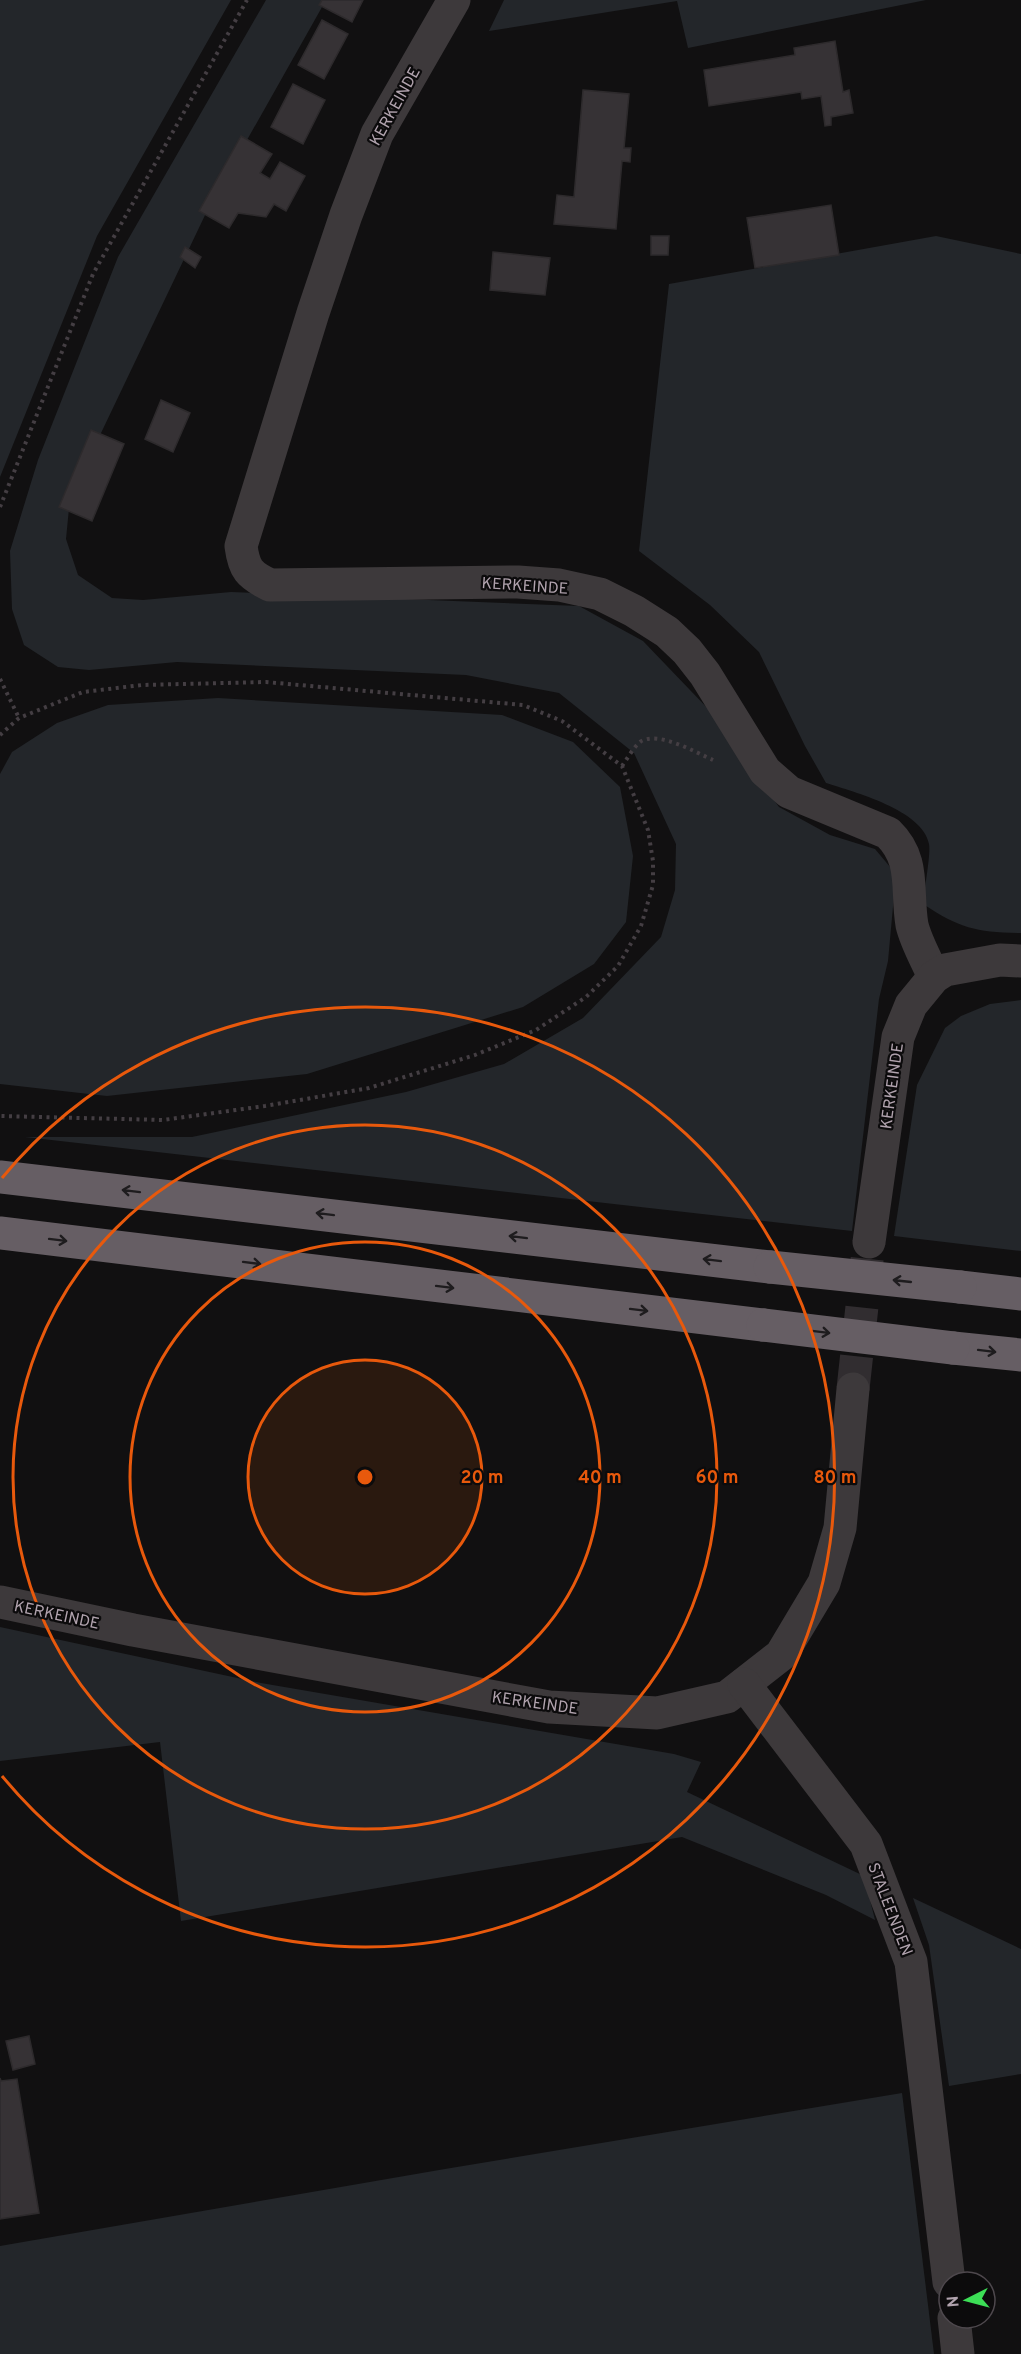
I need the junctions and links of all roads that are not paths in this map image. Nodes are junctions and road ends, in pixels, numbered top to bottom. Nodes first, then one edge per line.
1 (454, 0) edge
2 (1021, 961) edge
3 (933, 977) junction
4 (0, 1177) edge
5 (0, 1233) edge
6 (869, 1242) tunnel mouth
7 (1021, 1294) edge
8 (1021, 1355) edge
9 (853, 1389) tunnel mouth
10 (0, 1602) edge
11 (744, 1684) junction
12 (948, 2270) edge
13 (955, 2330) edge
14 (958, 2354) edge

1 - 3 street, KERKEINDE
2 - 3 street
3 - 6 street, KERKEINDE
7 -> 4 highway, bridge
5 -> 8 highway, bridge
9 - 11 street, KERKEINDE
10 - 11 street, KERKEINDE
11 - 12 street, STALEENDEN
13 - 14 street

